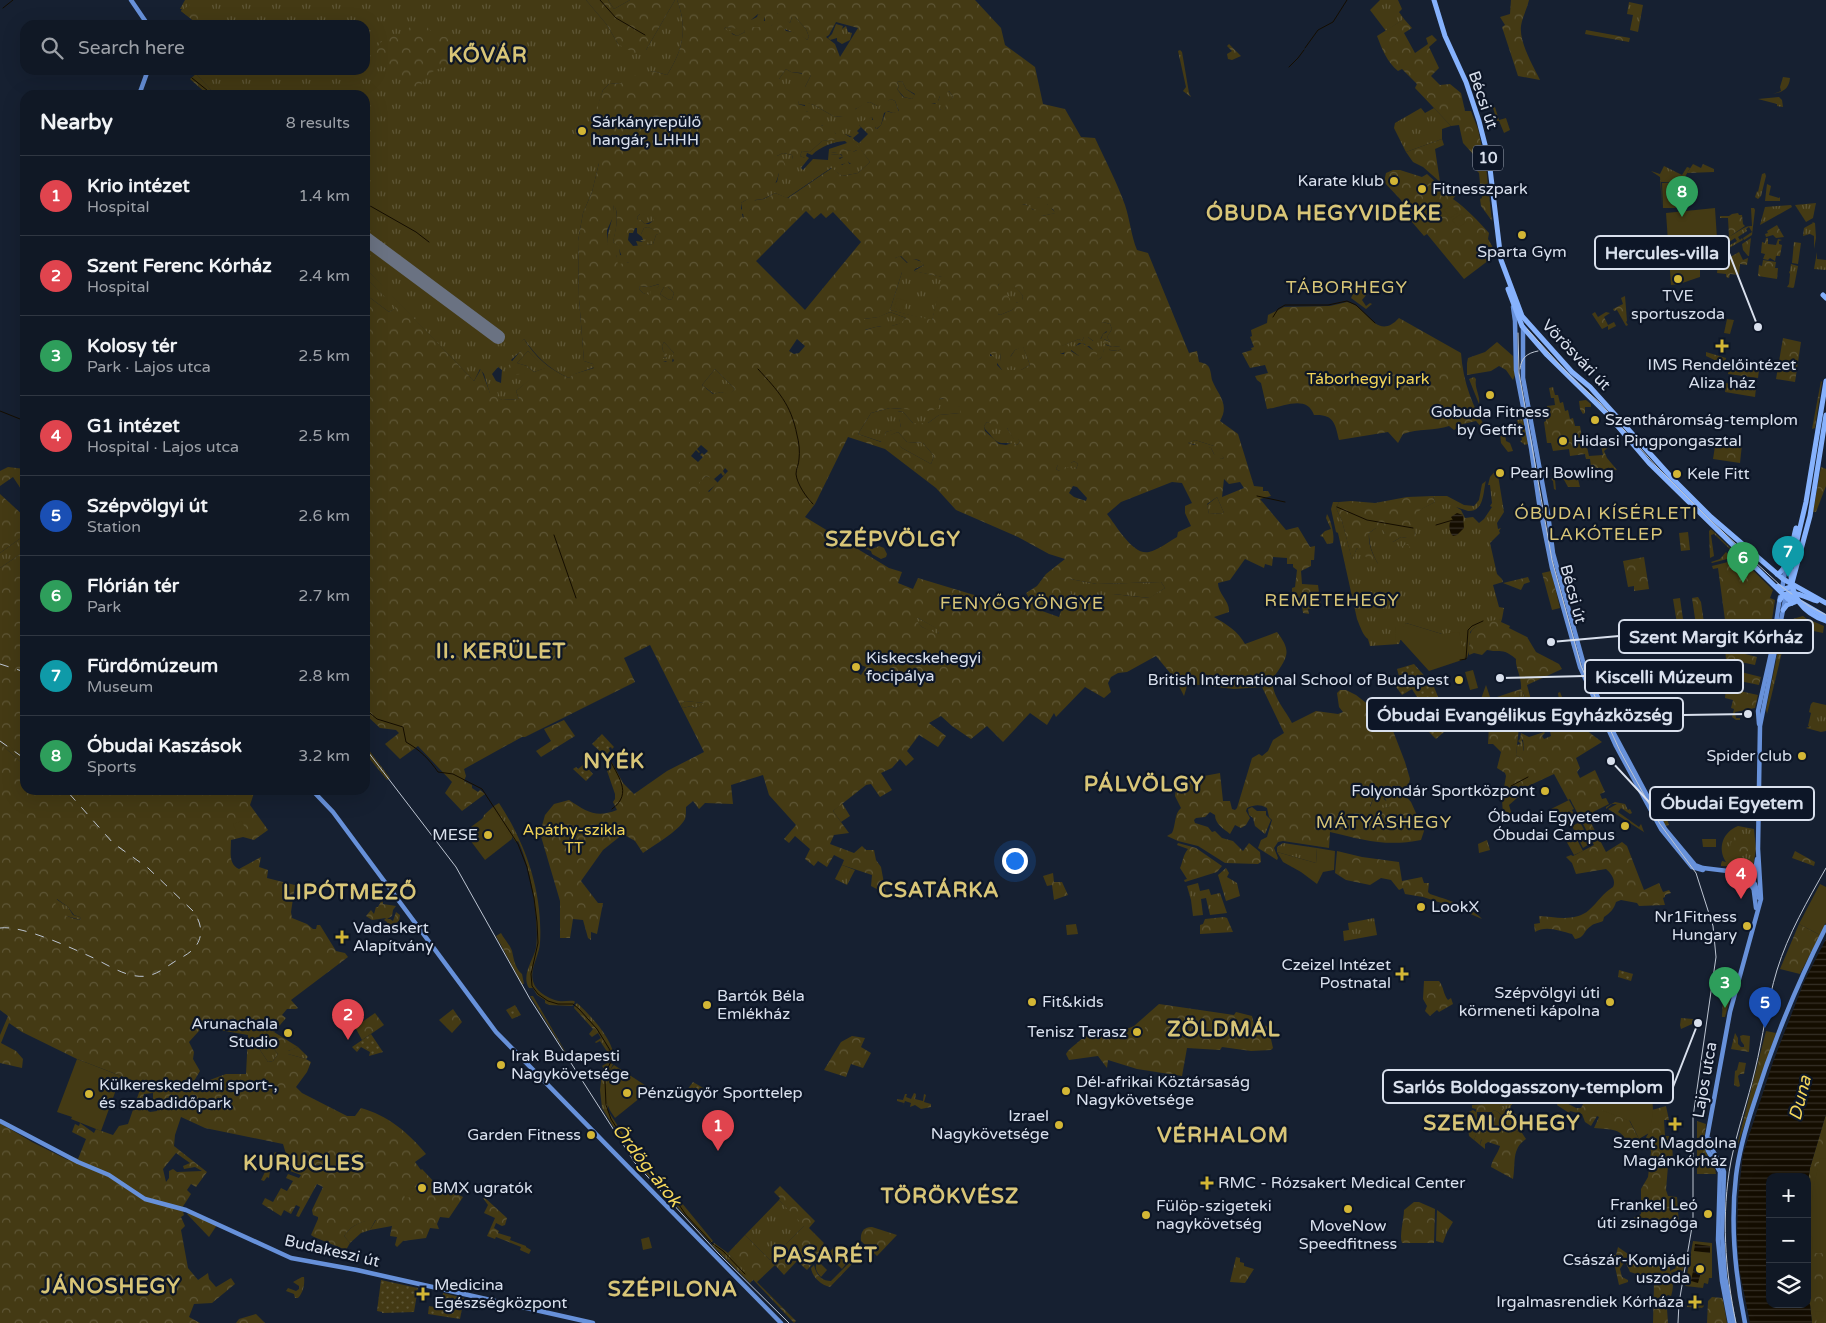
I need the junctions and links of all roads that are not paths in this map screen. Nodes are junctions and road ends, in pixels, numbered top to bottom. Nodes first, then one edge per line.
1 (131, 0) edge
2 (1434, 0) edge
3 (145, 20) edge
4 (146, 75) edge
5 (141, 90) edge
6 (1504, 270) junction
7 (1512, 300) junction
8 (1522, 316) junction
9 (1523, 328) junction
10 (1826, 381) edge
11 (1826, 415) edge
12 (1651, 462) dead end
13 (1664, 469) junction
14 (1812, 483) junction
15 (1786, 566) junction
16 (1777, 574) junction
17 (1783, 579) junction
18 (1769, 580) junction
19 (1786, 591) junction
20 (1780, 600) junction
21 (1792, 603) junction
22 (1800, 604) junction
23 (1826, 604) edge
24 (1783, 610) junction
25 (1826, 619) edge
26 (1776, 636) junction
27 (1760, 726) junction
28 (317, 795) edge
29 (1758, 849) junction
30 (1694, 866) junction
31 (1755, 872) junction
32 (1742, 873) junction
33 (1753, 882) junction
34 (1753, 888) junction
35 (1759, 907) junction
36 (1757, 914) junction
37 (1826, 928) edge
38 (0, 1122) edge
39 (1708, 1134) junction
40 (1718, 1240) junction
41 (1723, 1249) junction
42 (1744, 1322) edge
43 (592, 1323) edge
44 (781, 1323) edge
45 (1732, 1323) edge

1 - 3 main road
2 - 6 main road, Bécsi út / 10
4 - 5 main road
6 - 7 main road, Bécsi út / 10
6 - 8 main road, Bécsi út / 10
7 - 9 main road, 10
7 - 30 main road, Bécsi út
8 - 9 main road, Bécsi út
8 - 13 main road, Vörösvári út
9 - 18 main road, Vörösvári út
9 - 30 main road, Bécsi út
10 - 14 main road
11 - 14 main road
12 - 13 main road
13 - 16 main road, Vörösvári út
14 - 15 main road
14 - 19 main road
14 - 25 main road, bridge
15 - 16 main road
15 - 17 main road
16 - 17 main road, Vörösvári út
17 - 19 main road, Vörösvári út
17 - 19 main road
18 - 19 main road, Vörösvári út
18 - 20 main road
19 - 20 main road
19 - 21 main road
19 - 22 main road
19 - 23 main road
19 - 23 main road
19 - 24 main road
20 - 26 main road
21 - 22 main road
21 - 24 main road
22 - 25 main road
24 - 26 main road
26 - 27 main road
26 - 27 main road
27 - 29 main road
28 - 44 main road
29 - 31 main road
29 - 35 main road, Lajos utca
30 - 32 main road
30 - 34 main road
31 - 32 main road
31 - 33 main road
32 - 33 main road
33 - 34 main road, Lajos utca
33 - 35 main road
34 - 36 main road, Lajos utca
35 - 36 main road, Lajos utca
36 - 39 main road, Lajos utca
37 - 42 main road
38 - 43 main road, Budakeszi út
39 - 40 main road
39 - 41 main road
40 - 41 main road
40 - 45 main road
41 - 45 main road

